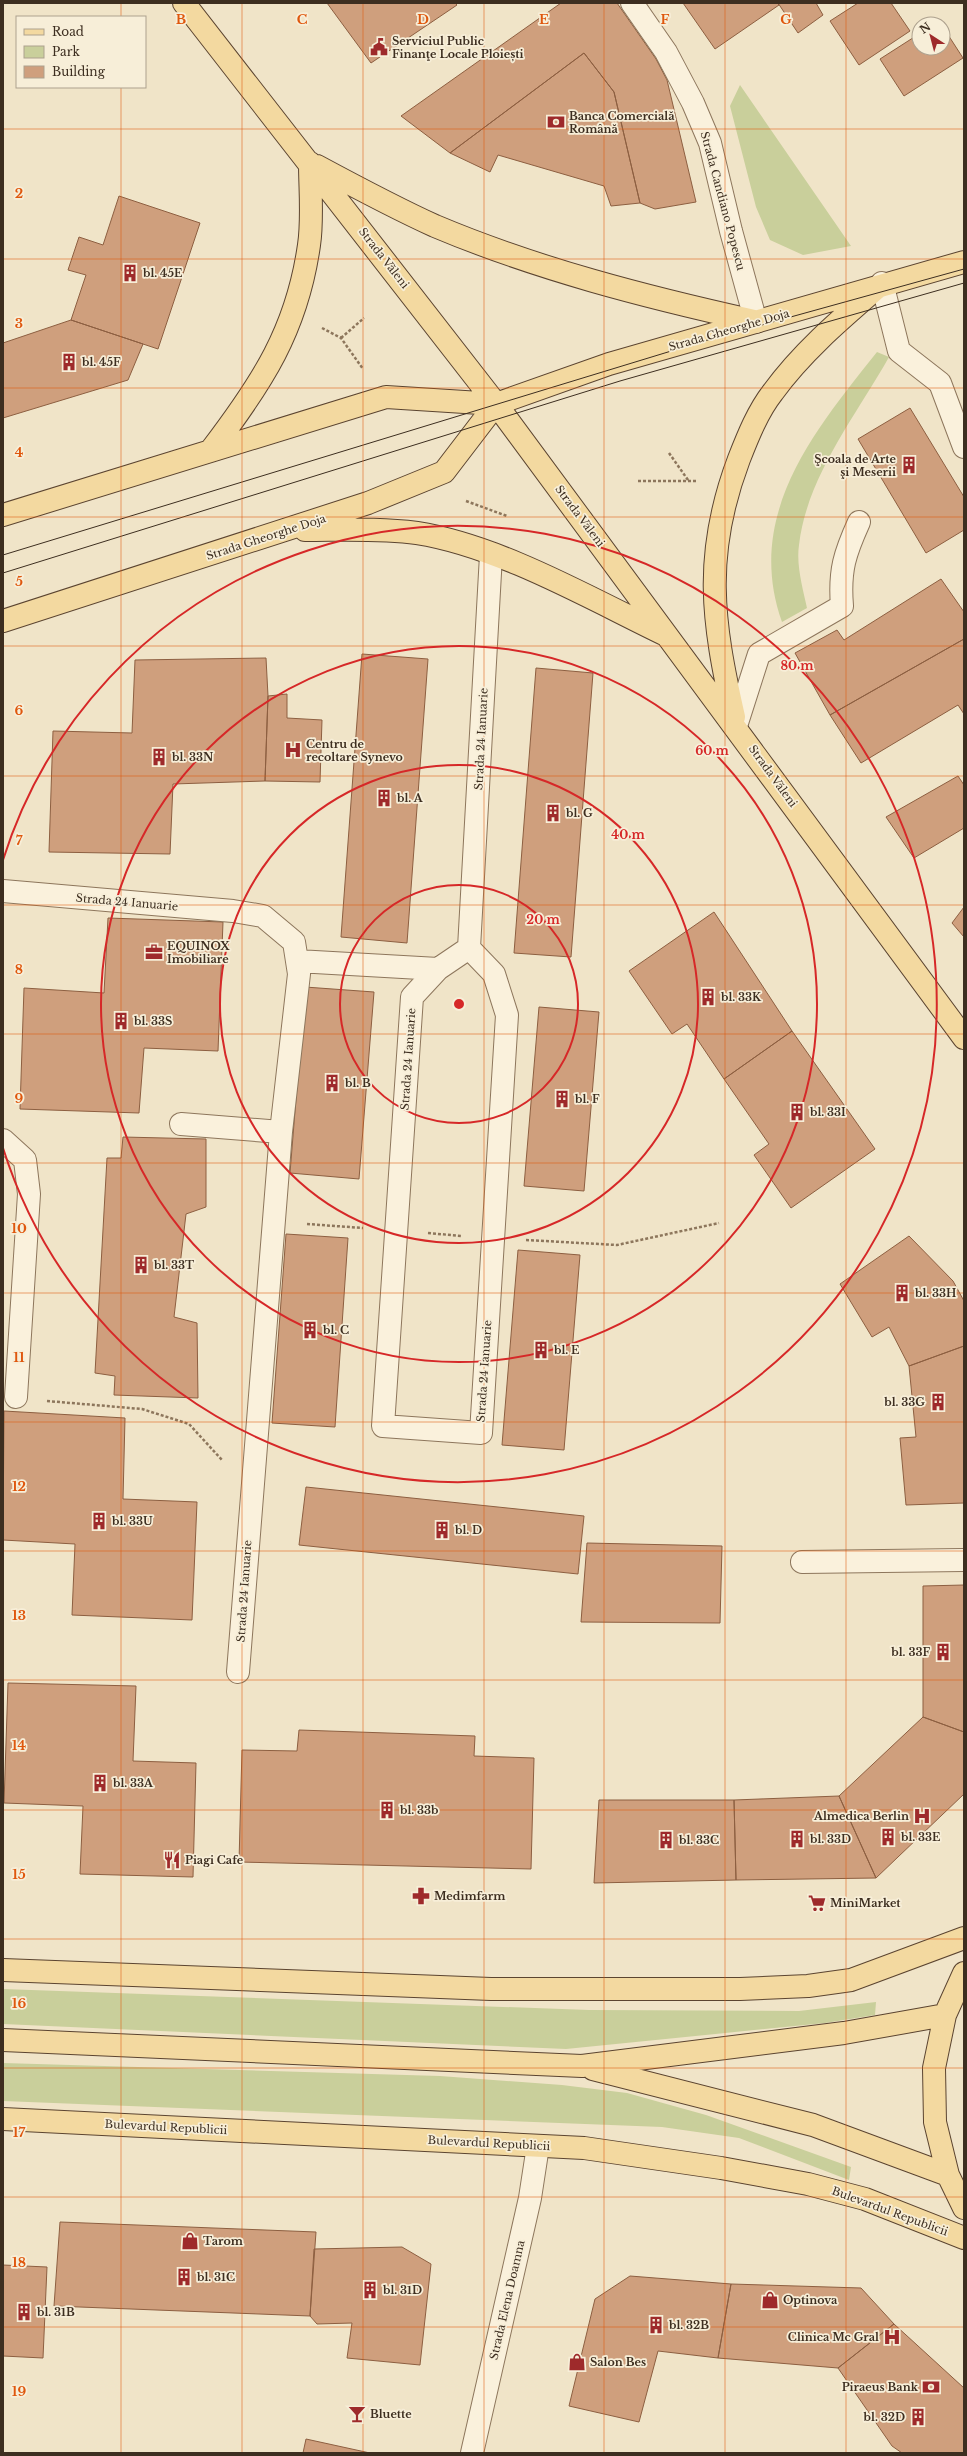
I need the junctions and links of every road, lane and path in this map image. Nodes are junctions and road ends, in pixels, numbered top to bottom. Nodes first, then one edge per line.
1 (184, 3) edge
2 (632, 3) edge
3 (310, 163) junction
4 (964, 262) edge
5 (882, 283) junction
6 (364, 318) dead end
7 (756, 322) junction
8 (316, 325) dead end
9 (340, 338) junction
10 (364, 368) dead end
11 (496, 404) junction
12 (964, 447) edge
13 (211, 450) junction
14 (669, 454) dead end
15 (638, 480) dead end
16 (689, 480) junction
17 (702, 482) dead end
18 (466, 501) dead end
19 (3, 515) edge
20 (507, 516) dead end
21 (859, 522) dead end
22 (288, 530) junction
23 (491, 555) junction
24 (3, 621) edge
25 (670, 637) junction
26 (736, 726) junction
27 (3, 891) edge
28 (469, 948) junction
29 (297, 961) junction
30 (438, 969) junction
31 (964, 1038) edge
32 (181, 1124) dead end
33 (281, 1132) junction
34 (3, 1140) edge
35 (719, 1223) dead end
36 (454, 1235) dead end
37 (493, 1238) junction
38 (16, 1397) joint
39 (252, 1492) junction
40 (964, 1560) edge
41 (802, 1562) dead end
42 (238, 1672) dead end
43 (964, 1938) edge
44 (3, 1970) edge
45 (964, 1973) edge
46 (945, 2015) junction
47 (3, 2040) edge
48 (582, 2066) junction
49 (3, 2119) edge
50 (538, 2146) junction
51 (948, 2175) junction
52 (964, 2208) edge
53 (964, 2238) edge
54 (472, 2453) edge

1 - 3 main road, Strada Văleni
2 - 7 street, Strada Candiano Popescu
3 - 7 main road
3 - 11 main road, Strada Văleni
3 - 13 main road
4 - 5 main road, Strada Gheorghe Doja
5 - 7 main road, Strada Gheorghe Doja
5 - 12 street
5 - 26 main road
6 - 9 path
7 - 11 main road, Strada Gheorghe Doja
8 - 9 path
9 - 10 path
11 - 13 main road, Strada Gheorghe Doja
11 - 22 main road, Strada Gheorghe Doja
11 - 25 main road, Strada Văleni
13 - 19 main road, Strada Gheorghe Doja
14 - 16 path
15 - 16 path
16 - 17 path
18 - 20 path
21 - 26 street
22 - 23 main road
22 - 24 main road, Strada Gheorghe Doja
23 - 25 main road
23 - 28 street, Strada 24 Ianuarie
25 - 26 main road, Strada Văleni
26 - 31 main road, Strada Văleni
27 - 29 street, Strada 24 Ianuarie
28 - 30 street, Strada 24 Ianuarie
28 - 37 street, Strada 24 Ianuarie
29 - 30 street
29 - 33 street, Strada 24 Ianuarie
30 - 37 street, Strada 24 Ianuarie
32 - 33 street
33 - 39 street, Strada 24 Ianuarie
34 - 38 street
35 - 37 path
36 - 37 path
38 - 39 path
39 - 42 street, Strada 24 Ianuarie
40 - 41 street
43 - 44 main road
45 - 46 main road
46 - 48 main road
46 - 51 main road
47 - 48 main road
48 - 51 main road
49 - 50 main road, Bulevardul Republicii
50 - 53 main road, Bulevardul Republicii
50 - 54 street, Strada Elena Doamna
51 - 52 main road

